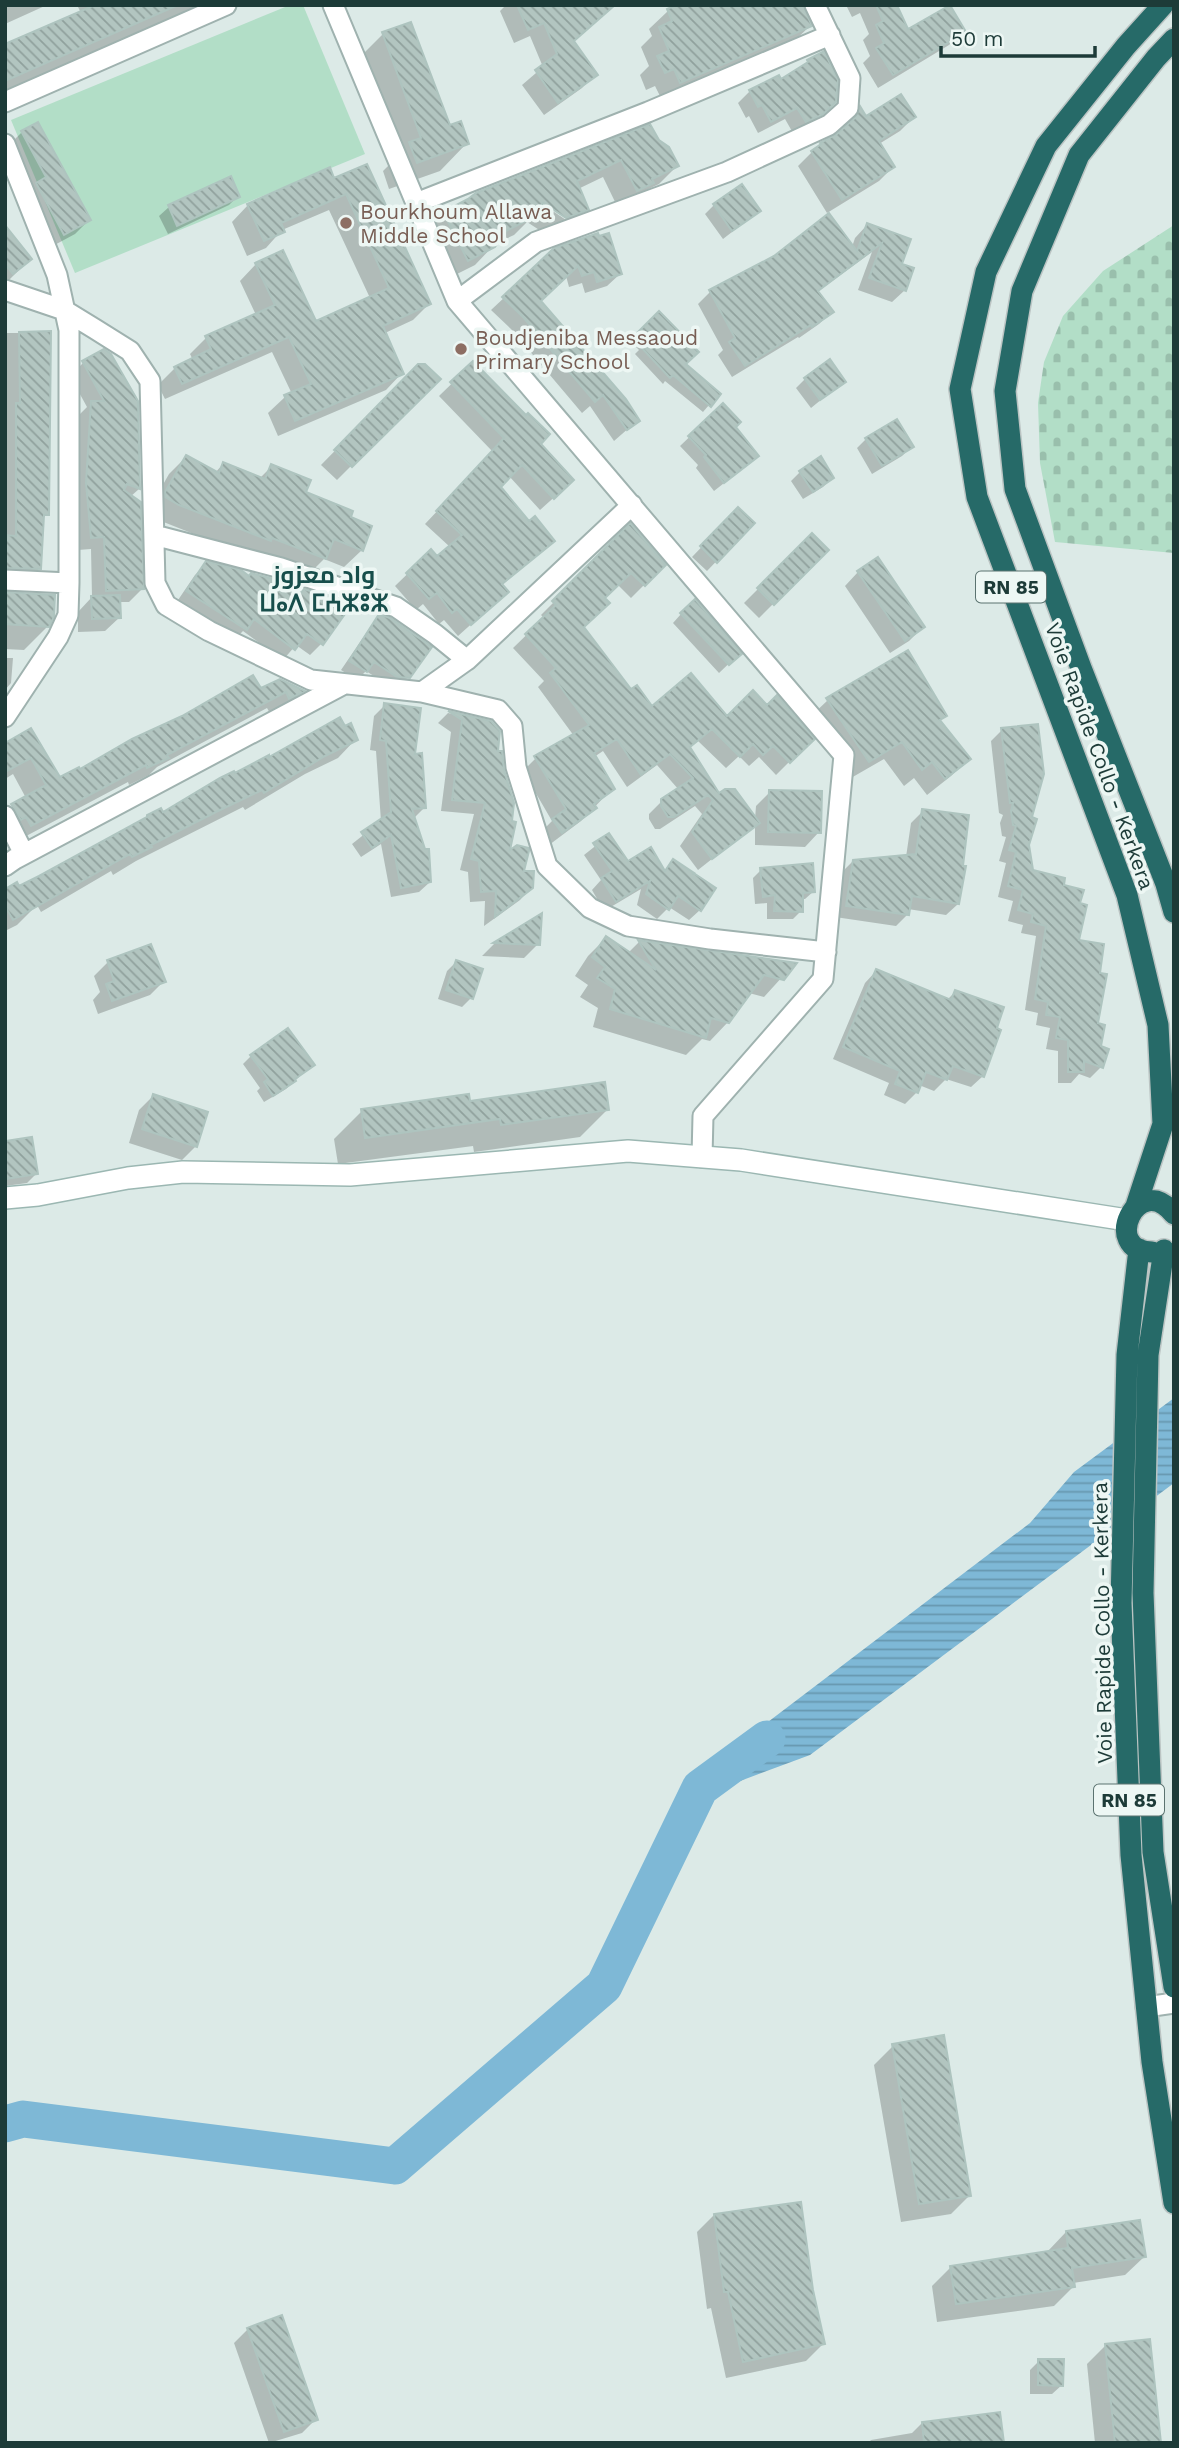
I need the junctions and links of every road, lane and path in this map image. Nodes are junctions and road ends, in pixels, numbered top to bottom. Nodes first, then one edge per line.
1 (226, 5) edge
2 (333, 5) edge
3 (815, 5) edge
4 (1163, 5) edge
5 (830, 35) junction
6 (1174, 39) edge
7 (5, 102) edge
8 (5, 144) edge
9 (416, 203) junction
10 (5, 290) edge
11 (457, 301) junction
12 (64, 310) junction
13 (632, 505) junction
14 (154, 535) junction
15 (5, 579) edge
16 (69, 583) junction
17 (467, 660) junction
18 (344, 684) junction
19 (422, 692) junction
20 (5, 717) edge
21 (5, 817) edge
22 (24, 854) junction
23 (5, 866) edge
24 (1174, 912) edge
25 (825, 952) junction
26 (702, 1157) junction
27 (5, 1198) edge
28 (1174, 1212) edge
29 (1131, 1213) junction
30 (1169, 1245) edge
31 (1139, 1250) junction
32 (1138, 1355) junction
33 (1132, 1593) junction
34 (1174, 1987) edge
35 (1174, 2003) edge
36 (1146, 2007) junction
37 (1174, 2203) edge

1 - 7 street
2 - 9 street
3 - 5 street
4 - 29 highway, Voie Rapide Collo - Kerkera / RN 85
5 - 9 street
5 - 11 street
6 - 24 highway, Voie Rapide Collo - Kerkera / RN 85
8 - 12 street
9 - 11 street
10 - 12 street
11 - 13 street
12 - 14 street
12 - 16 street
13 - 17 street
13 - 25 street
14 - 17 street
14 - 18 street
15 - 16 street
16 - 20 street
17 - 19 street
18 - 19 street
18 - 22 street
19 - 25 street
21 - 22 street
22 - 23 street
25 - 26 street
26 - 27 main road
26 - 29 main road
28 - 29 highway
29 - 31 highway
30 - 31 highway
30 - 32 highway, Voie Rapide Collo - Kerkera / RN 85
31 - 32 highway, Voie Rapide Collo - Kerkera / RN 85
32 - 33 highway, Voie Rapide Collo - Kerkera / RN 85
33 - 34 highway, Voie Rapide Collo - Kerkera / RN 85
33 - 36 highway, Voie Rapide Collo - Kerkera / RN 85
35 - 36 street
36 - 37 highway, Voie Rapide Collo - Kerkera / RN 85

